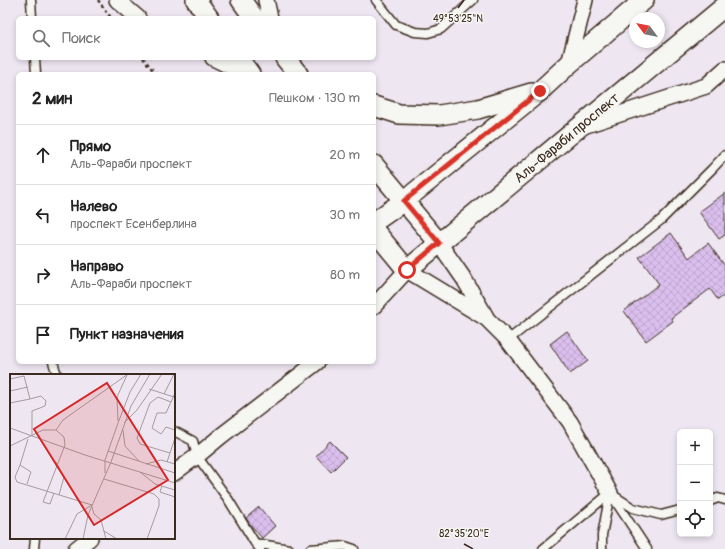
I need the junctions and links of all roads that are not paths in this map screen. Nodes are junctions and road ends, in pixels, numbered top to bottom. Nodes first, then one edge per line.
1 (31, 0) edge
2 (117, 0) edge
3 (196, 0) edge
4 (240, 0) edge
5 (266, 0) edge
6 (376, 0) edge
7 (473, 0) edge
8 (585, 0) edge
9 (644, 0) edge
10 (725, 6) edge
11 (32, 16) edge
12 (136, 16) edge
13 (208, 16) edge
14 (252, 16) edge
15 (270, 16) edge
16 (35, 60) edge
17 (217, 60) edge
18 (240, 60) edge
19 (569, 64) junction
20 (725, 69) edge
21 (36, 72) edge
22 (242, 72) edge
23 (248, 72) edge
24 (540, 91) junction
25 (376, 107) edge
26 (578, 128) junction
27 (725, 155) edge
28 (376, 167) edge
29 (404, 201) junction
30 (376, 221) edge
31 (376, 232) edge
32 (439, 243) junction
33 (407, 270) junction
34 (376, 304) edge
35 (486, 318) junction
36 (508, 340) junction
37 (54, 364) edge
38 (313, 364) edge
39 (57, 374) edge
40 (175, 432) edge
41 (197, 456) junction
42 (175, 472) edge
43 (610, 493) junction
44 (713, 500) edge
45 (725, 500) edge
46 (677, 511) edge
47 (35, 539) edge
48 (89, 539) edge
49 (258, 546) edge
50 (34, 549) edge
51 (76, 549) edge
52 (289, 549) edge
53 (310, 549) edge
54 (354, 549) edge
55 (543, 549) edge
56 (602, 549) edge
57 (647, 549) edge

1 - 11 lane
2 - 12 street
3 - 13 street
4 - 14 street
5 - 15 street
6 - 7 lane
8 - 19 street
9 - 19 street
10 - 26 street, Аль-Фараби проспект
16 - 21 lane
17 - 22 street
18 - 23 street
19 - 24 street
20 - 26 street
24 - 25 street
24 - 29 street
26 - 32 street, Аль-Фараби проспект
27 - 36 lane
28 - 29 street
29 - 30 street
29 - 32 street
31 - 33 street
32 - 33 street, Аль-Фараби проспект
32 - 35 street
33 - 34 street
33 - 35 street
35 - 36 street
36 - 43 street
37 - 39 lane
38 - 41 street
40 - 41 lane
41 - 42 street
41 - 49 lane
43 - 46 lane
43 - 55 lane
43 - 56 lane
43 - 57 lane
44 - 45 lane
47 - 50 lane
48 - 51 street
49 - 52 lane
53 - 54 lane

